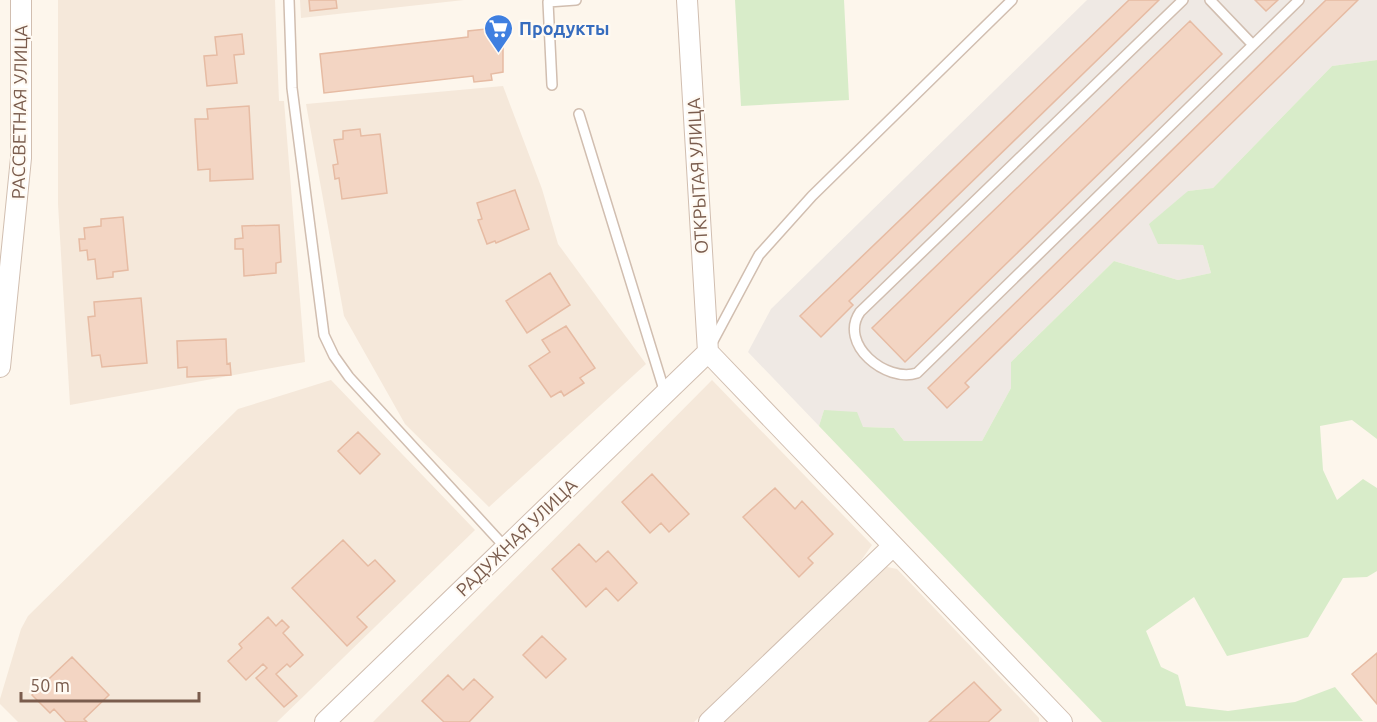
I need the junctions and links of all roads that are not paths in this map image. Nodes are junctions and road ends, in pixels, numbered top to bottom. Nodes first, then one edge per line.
1 (21, 0) edge
2 (289, 0) edge
3 (576, 0) edge
4 (687, 0) edge
5 (1012, 0) edge
6 (1183, 0) edge
7 (1210, 0) edge
8 (1299, 0) edge
9 (1253, 45) junction
10 (552, 85) dead end
11 (579, 114) dead end
12 (708, 352) junction
13 (0, 367) edge
14 (665, 393) junction
15 (893, 546) junction
16 (506, 547) junction
17 (325, 722) edge
18 (709, 722) edge
19 (1062, 722) edge

1 - 13 street, РАССВЕТНАЯ УЛИЦА
2 - 16 lane
3 - 10 lane
4 - 12 street, ОТКРЫТАЯ УЛИЦА
5 - 12 lane
6 - 9 lane
7 - 9 lane
8 - 9 lane
11 - 14 lane
12 - 14 street, РАДУЖНАЯ УЛИЦА
12 - 15 street
14 - 16 street, РАДУЖНАЯ УЛИЦА
15 - 18 street
15 - 19 street
16 - 17 street, РАДУЖНАЯ УЛИЦА

